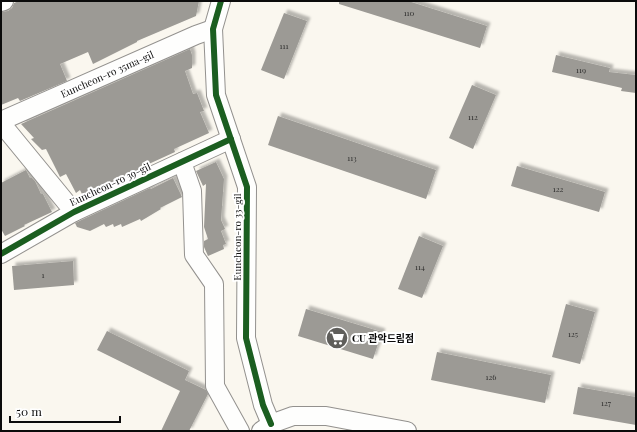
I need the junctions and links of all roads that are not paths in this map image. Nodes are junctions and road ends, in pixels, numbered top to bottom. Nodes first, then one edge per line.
1 (4, 1) edge
2 (221, 1) edge
3 (1, 2) edge
4 (214, 29) junction
5 (1, 122) edge
6 (231, 139) junction
7 (182, 162) junction
8 (74, 212) junction
9 (1, 254) edge
10 (266, 428) edge
11 (240, 431) edge
12 (407, 431) edge

1 - 3 street
2 - 4 street, Euncheon-ro 33-gil
4 - 5 street, Euncheon-ro 35ma-gil
4 - 6 street, Euncheon-ro 33-gil
5 - 8 street
6 - 7 street, Euncheon-ro 39-gil
6 - 10 street, Euncheon-ro 33-gil
7 - 8 street, Euncheon-ro 39-gil
7 - 11 street
8 - 9 street, Euncheon-ro 39-gil
10 - 12 street

